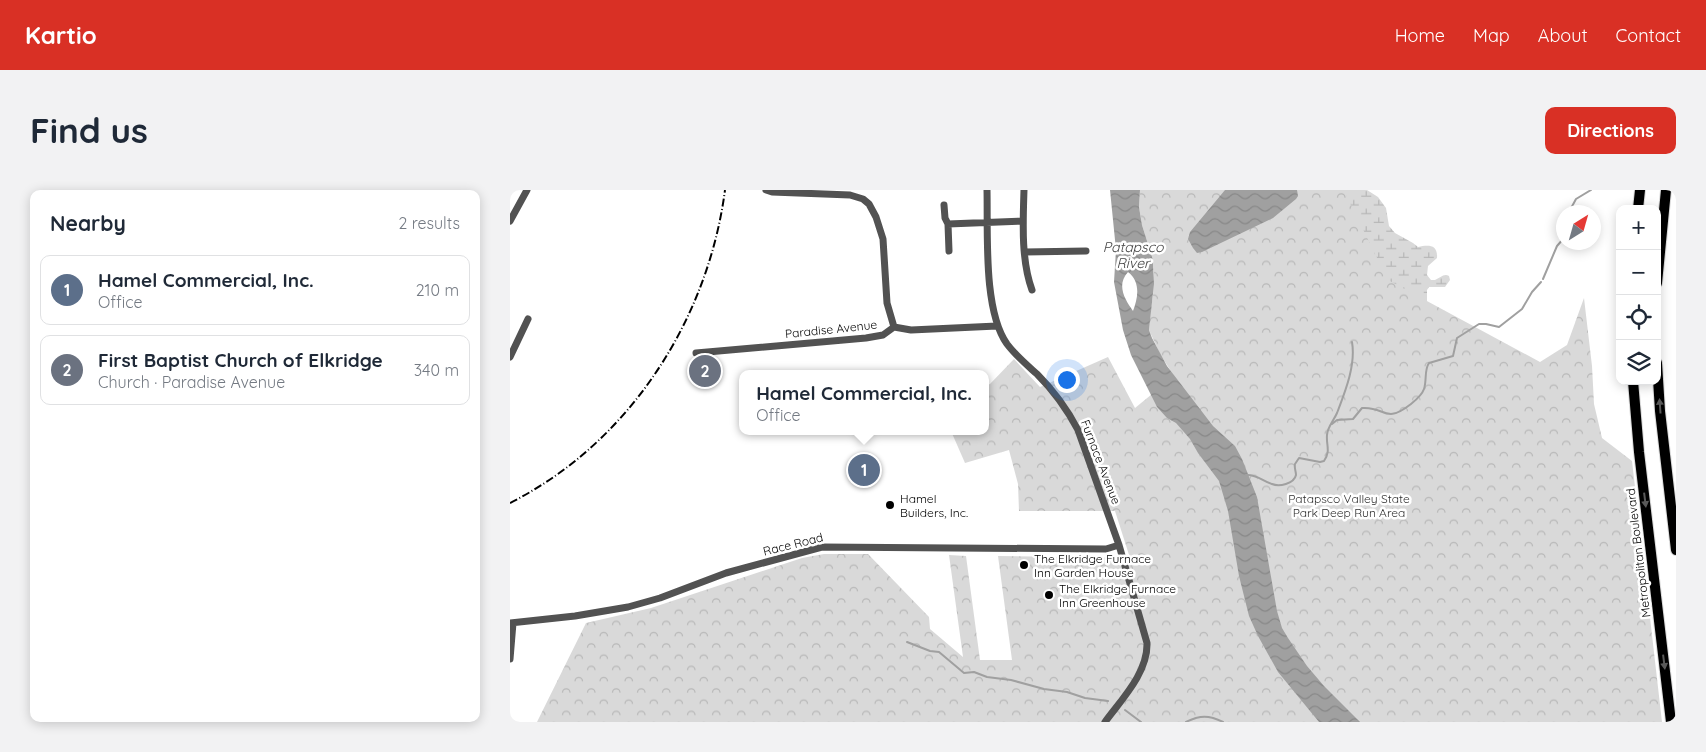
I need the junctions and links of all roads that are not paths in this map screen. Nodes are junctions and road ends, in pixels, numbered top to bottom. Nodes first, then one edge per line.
1 (527, 190) edge
2 (766, 190) edge
3 (987, 190) edge
4 (1024, 190) edge
5 (1640, 190) edge
6 (1666, 190) edge
7 (944, 204) dead end
8 (1638, 205) edge
9 (510, 220) edge
10 (1023, 221) junction
11 (988, 222) junction
12 (948, 224) junction
13 (1660, 250) edge
14 (949, 251) dead end
15 (1025, 252) junction
16 (1086, 252) dead end
17 (1032, 290) dead end
18 (528, 319) dead end
19 (997, 326) junction
20 (894, 327) junction
21 (696, 353) dead end
22 (510, 357) edge
23 (1633, 385) edge
24 (1659, 385) edge
25 (1119, 545) junction
26 (1676, 550) edge
27 (512, 623) edge
28 (510, 658) edge
29 (1105, 722) edge
30 (1671, 722) edge

1 - 9 street
2 - 20 street
3 - 11 street, Furnace Avenue
4 - 10 street
5 - 8 highway
6 - 13 highway
7 - 12 street
10 - 11 street
10 - 15 street
11 - 12 street
11 - 19 street, Furnace Avenue
12 - 14 street
15 - 16 street
15 - 17 street
18 - 22 street
19 - 20 street, Paradise Avenue
19 - 25 street, Furnace Avenue
20 - 21 street, Paradise Avenue
23 -> 30 highway, Metropolitan Boulevard
26 -> 24 highway
25 - 27 street, Race Road
25 - 29 street, Furnace Avenue
27 - 28 street

